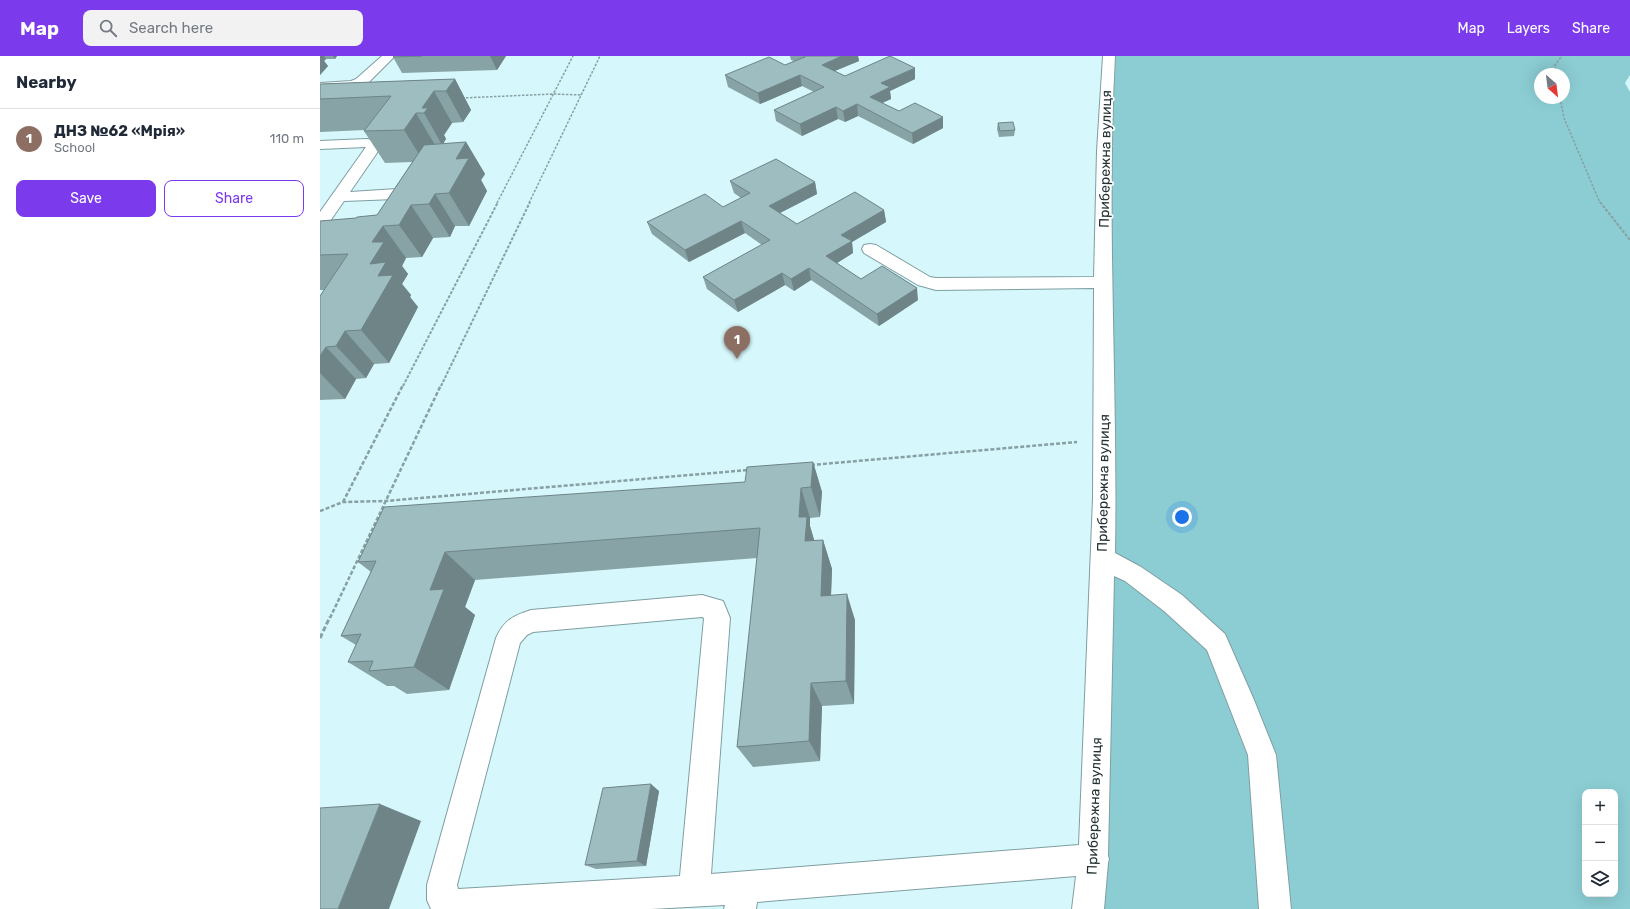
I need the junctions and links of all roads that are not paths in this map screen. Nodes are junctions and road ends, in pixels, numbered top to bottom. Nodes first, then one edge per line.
1 (389, 56) edge
2 (1109, 56) edge
3 (320, 86) edge
4 (320, 145) edge
5 (339, 197) junction
6 (382, 221) edge
7 (320, 224) edge
8 (342, 224) edge
9 (870, 249) dead end
10 (1103, 282) junction
11 (1102, 558) junction
12 (1094, 859) junction
13 (694, 891) junction
14 (742, 899) edge
15 (1088, 909) edge
16 (1275, 909) edge

1 - 3 street
2 - 10 street, Прибережна вулиця
4 - 5 street
5 - 6 street
5 - 7 street
7 - 8 street
9 - 10 street
10 - 11 street, Прибережна вулиця
11 - 12 street, Прибережна вулиця
11 - 16 street
12 - 14 street
12 - 15 street, Прибережна вулиця
13 - 13 street
13 - 14 street

